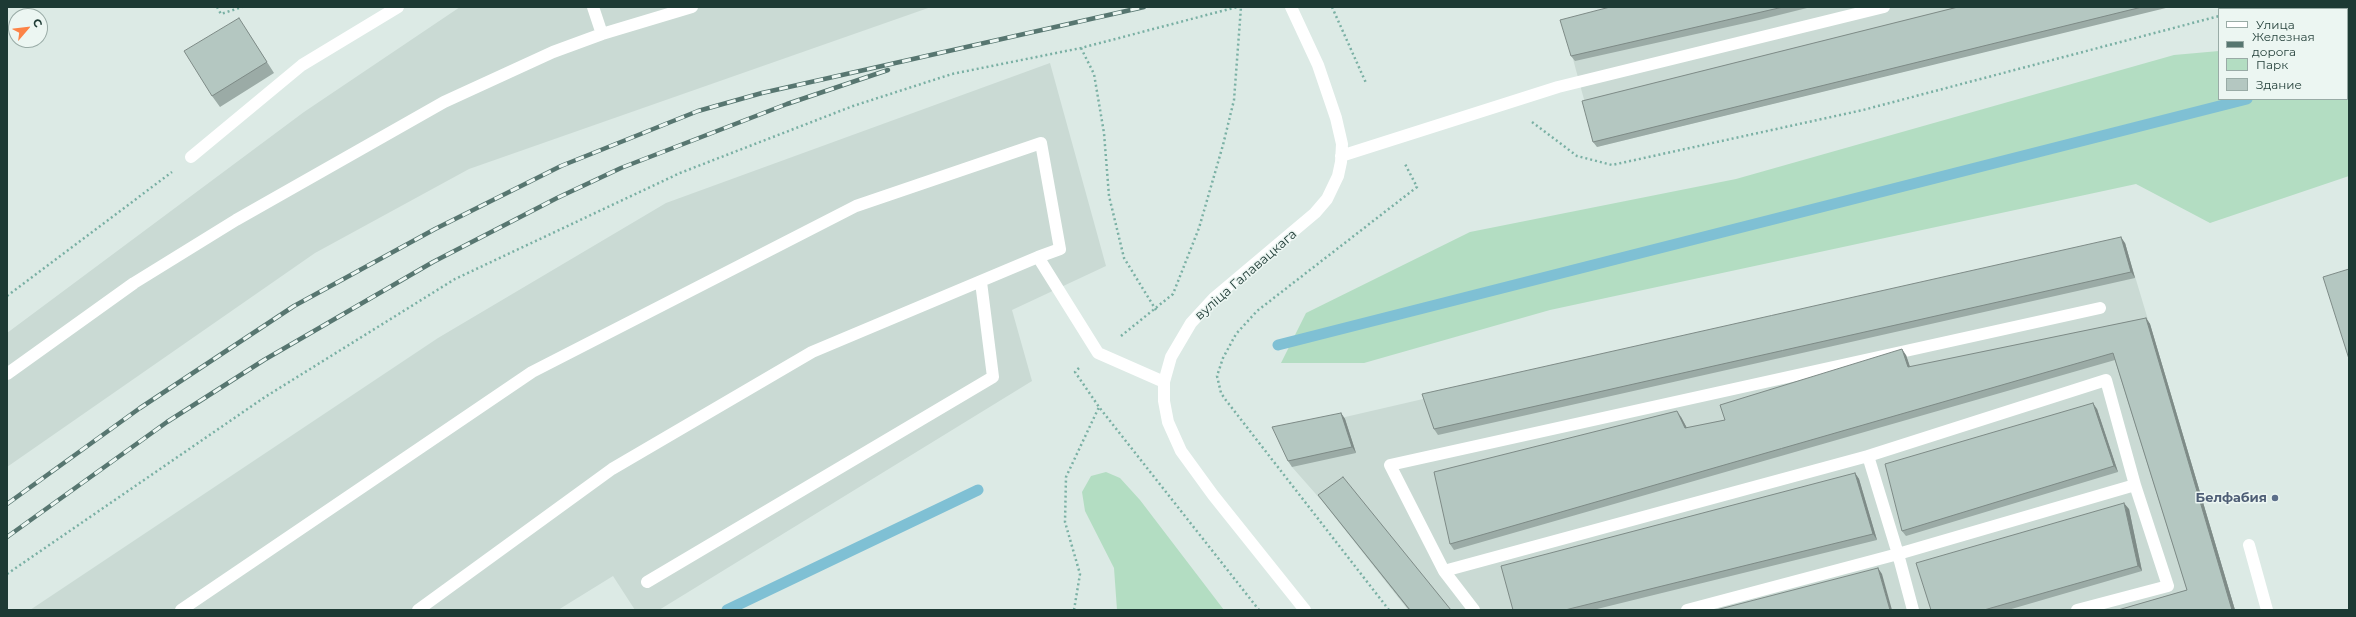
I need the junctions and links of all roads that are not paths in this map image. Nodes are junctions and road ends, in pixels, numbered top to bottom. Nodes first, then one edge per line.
1 (398, 7) edge
2 (593, 7) edge
3 (692, 7) edge
4 (1291, 7) edge
5 (1884, 7) edge
6 (602, 34) junction
7 (1341, 156) junction
8 (191, 157) road end
9 (1038, 257) junction
10 (981, 282) junction
11 (2100, 308) dead end
12 (7, 374) edge
13 (1164, 382) junction
14 (1868, 456) junction
15 (2135, 486) junction
16 (2249, 545) dead end
17 (1898, 554) junction
18 (1444, 571) junction
19 (647, 582) dead end
20 (181, 610) edge
21 (418, 610) edge
22 (1305, 610) edge
23 (1474, 610) edge
24 (1687, 610) edge
25 (1913, 610) edge
26 (2077, 610) edge
27 (2267, 610) edge

1 - 8 street
2 - 6 street
3 - 6 street
4 - 7 street, вуліца Галавацкага
5 - 7 street
6 - 12 street
7 - 13 street, вуліца Галавацкага
9 - 10 street
9 - 13 street
9 - 20 street
10 - 19 street
10 - 21 street
11 - 18 street
13 - 22 street, вуліца Галавацкага
14 - 15 street
14 - 17 street
14 - 18 street
15 - 17 street
15 - 26 street
16 - 27 street
17 - 24 street
17 - 25 street
18 - 23 street

